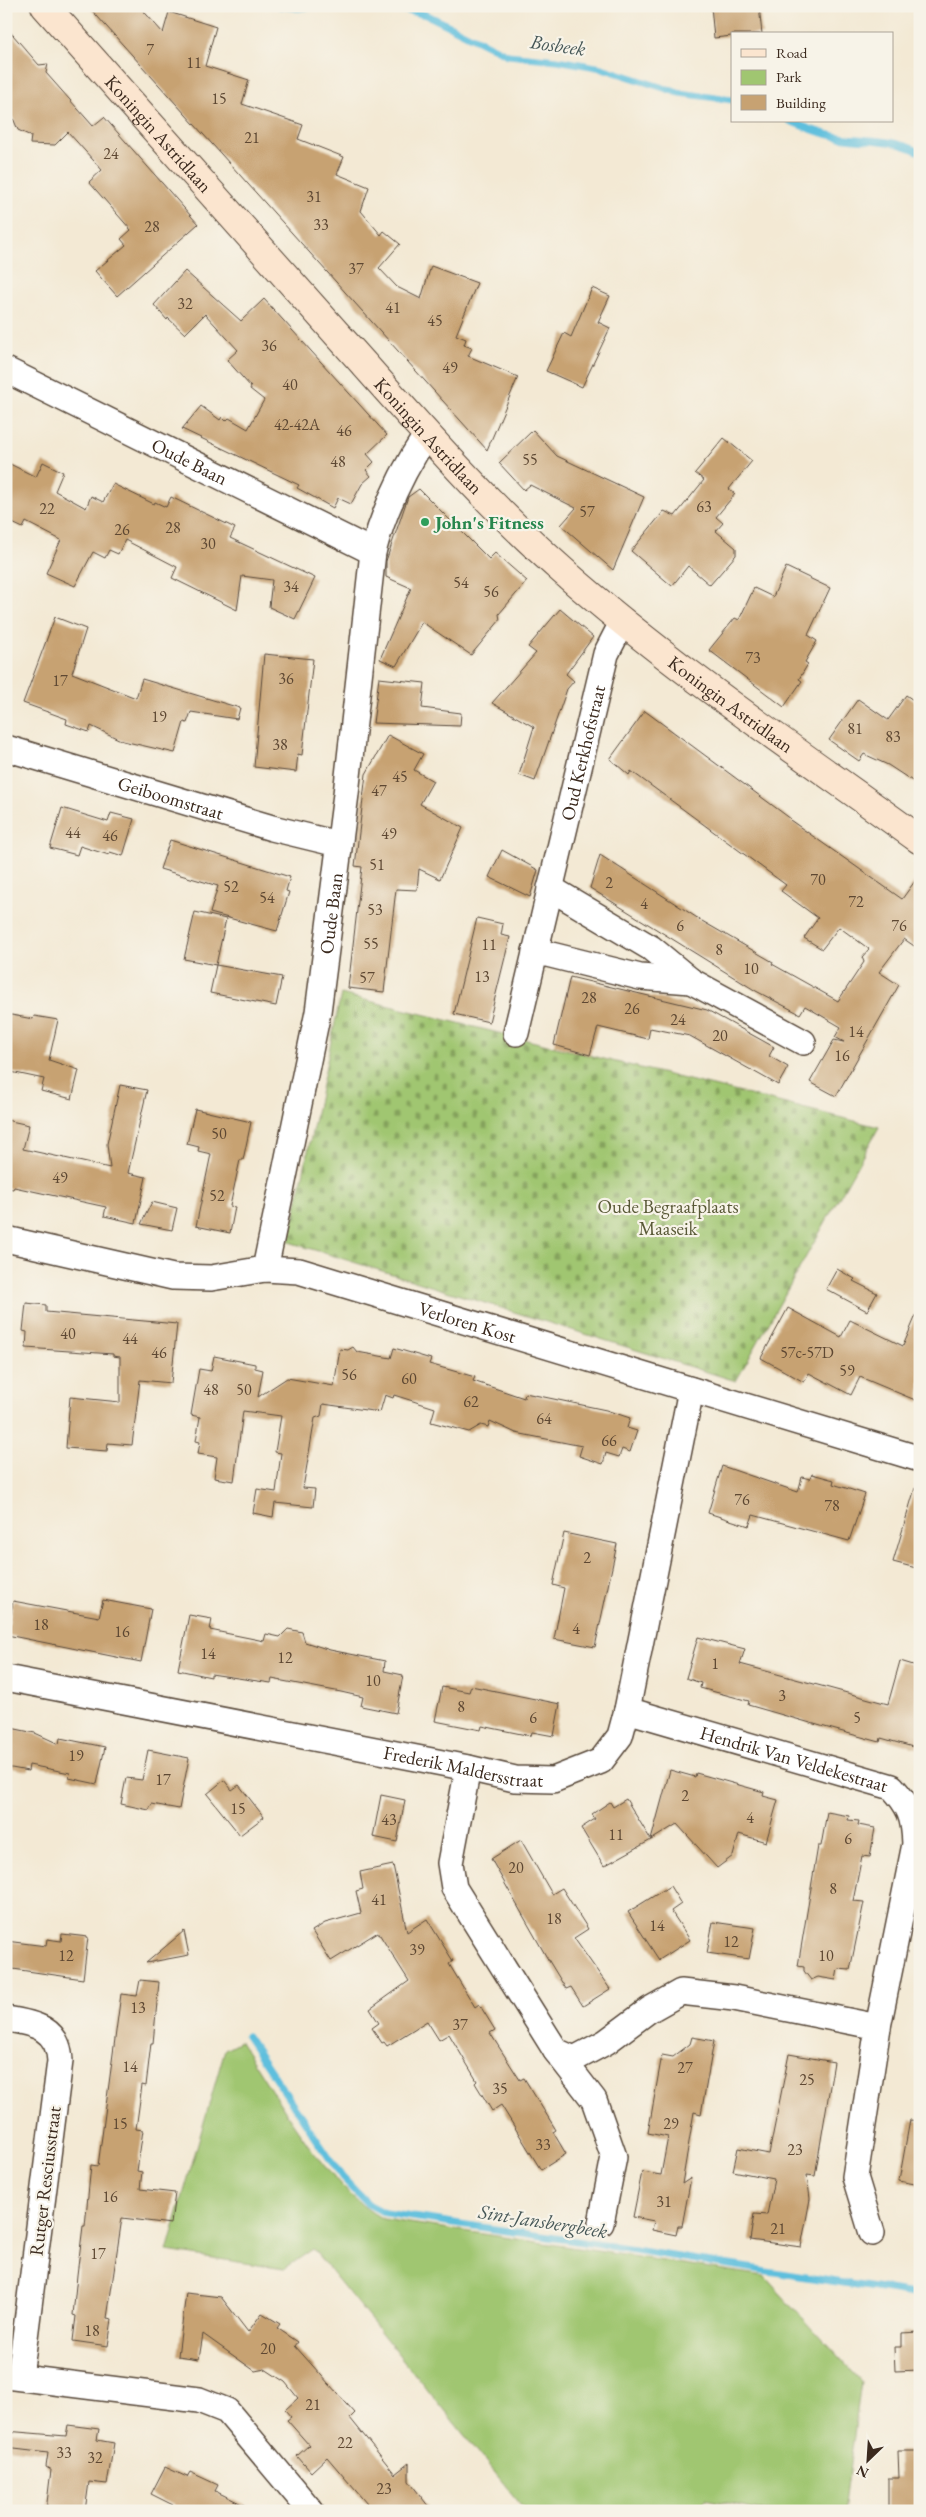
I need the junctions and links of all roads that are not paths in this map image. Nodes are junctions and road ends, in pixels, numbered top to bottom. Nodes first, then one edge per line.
1 (45, 6) edge
2 (6, 370) edge
3 (427, 434) junction
4 (373, 552) junction
5 (623, 621) junction
6 (6, 748) edge
7 (920, 840) edge
8 (338, 844) junction
9 (550, 888) junction
10 (536, 951) junction
11 (691, 981) junction
12 (516, 1033) dead end
13 (803, 1042) dead end
14 (6, 1239) edge
15 (265, 1269) junction
16 (691, 1390) junction
17 (920, 1459) edge
18 (6, 1678) edge
19 (626, 1710) junction
20 (468, 1768) junction
21 (6, 2018) edge
22 (878, 2027) junction
23 (556, 2051) junction
24 (601, 2223) dead end
25 (872, 2233) dead end
26 (13, 2377) edge
27 (311, 2511) edge

1 - 3 main road, Koningin Astridlaan
2 - 4 street, Oude Baan
3 - 4 street, Oude Baan
3 - 5 main road, Koningin Astridlaan
4 - 8 street, Oude Baan
5 - 7 main road, Koningin Astridlaan
5 - 9 street, Oud Kerkhofstraat
6 - 8 street, Geiboomstraat
8 - 15 street, Oude Baan
9 - 10 street, Oud Kerkhofstraat
9 - 11 street
10 - 11 street
10 - 12 street, Oud Kerkhofstraat
11 - 13 street
14 - 15 street, Verloren Kost
15 - 16 street, Verloren Kost
16 - 17 street, Verloren Kost
16 - 19 street, Frederik Maldersstraat
18 - 20 street, Frederik Maldersstraat
19 - 20 street, Frederik Maldersstraat
19 - 22 street, Hendrik Van Veldekestraat
20 - 23 street
21 - 26 street, Rutger Resciusstraat
22 - 23 street
22 - 25 street, Hendrik Van Veldekestraat
23 - 24 street
26 - 27 street, Rutger Resciusstraat

